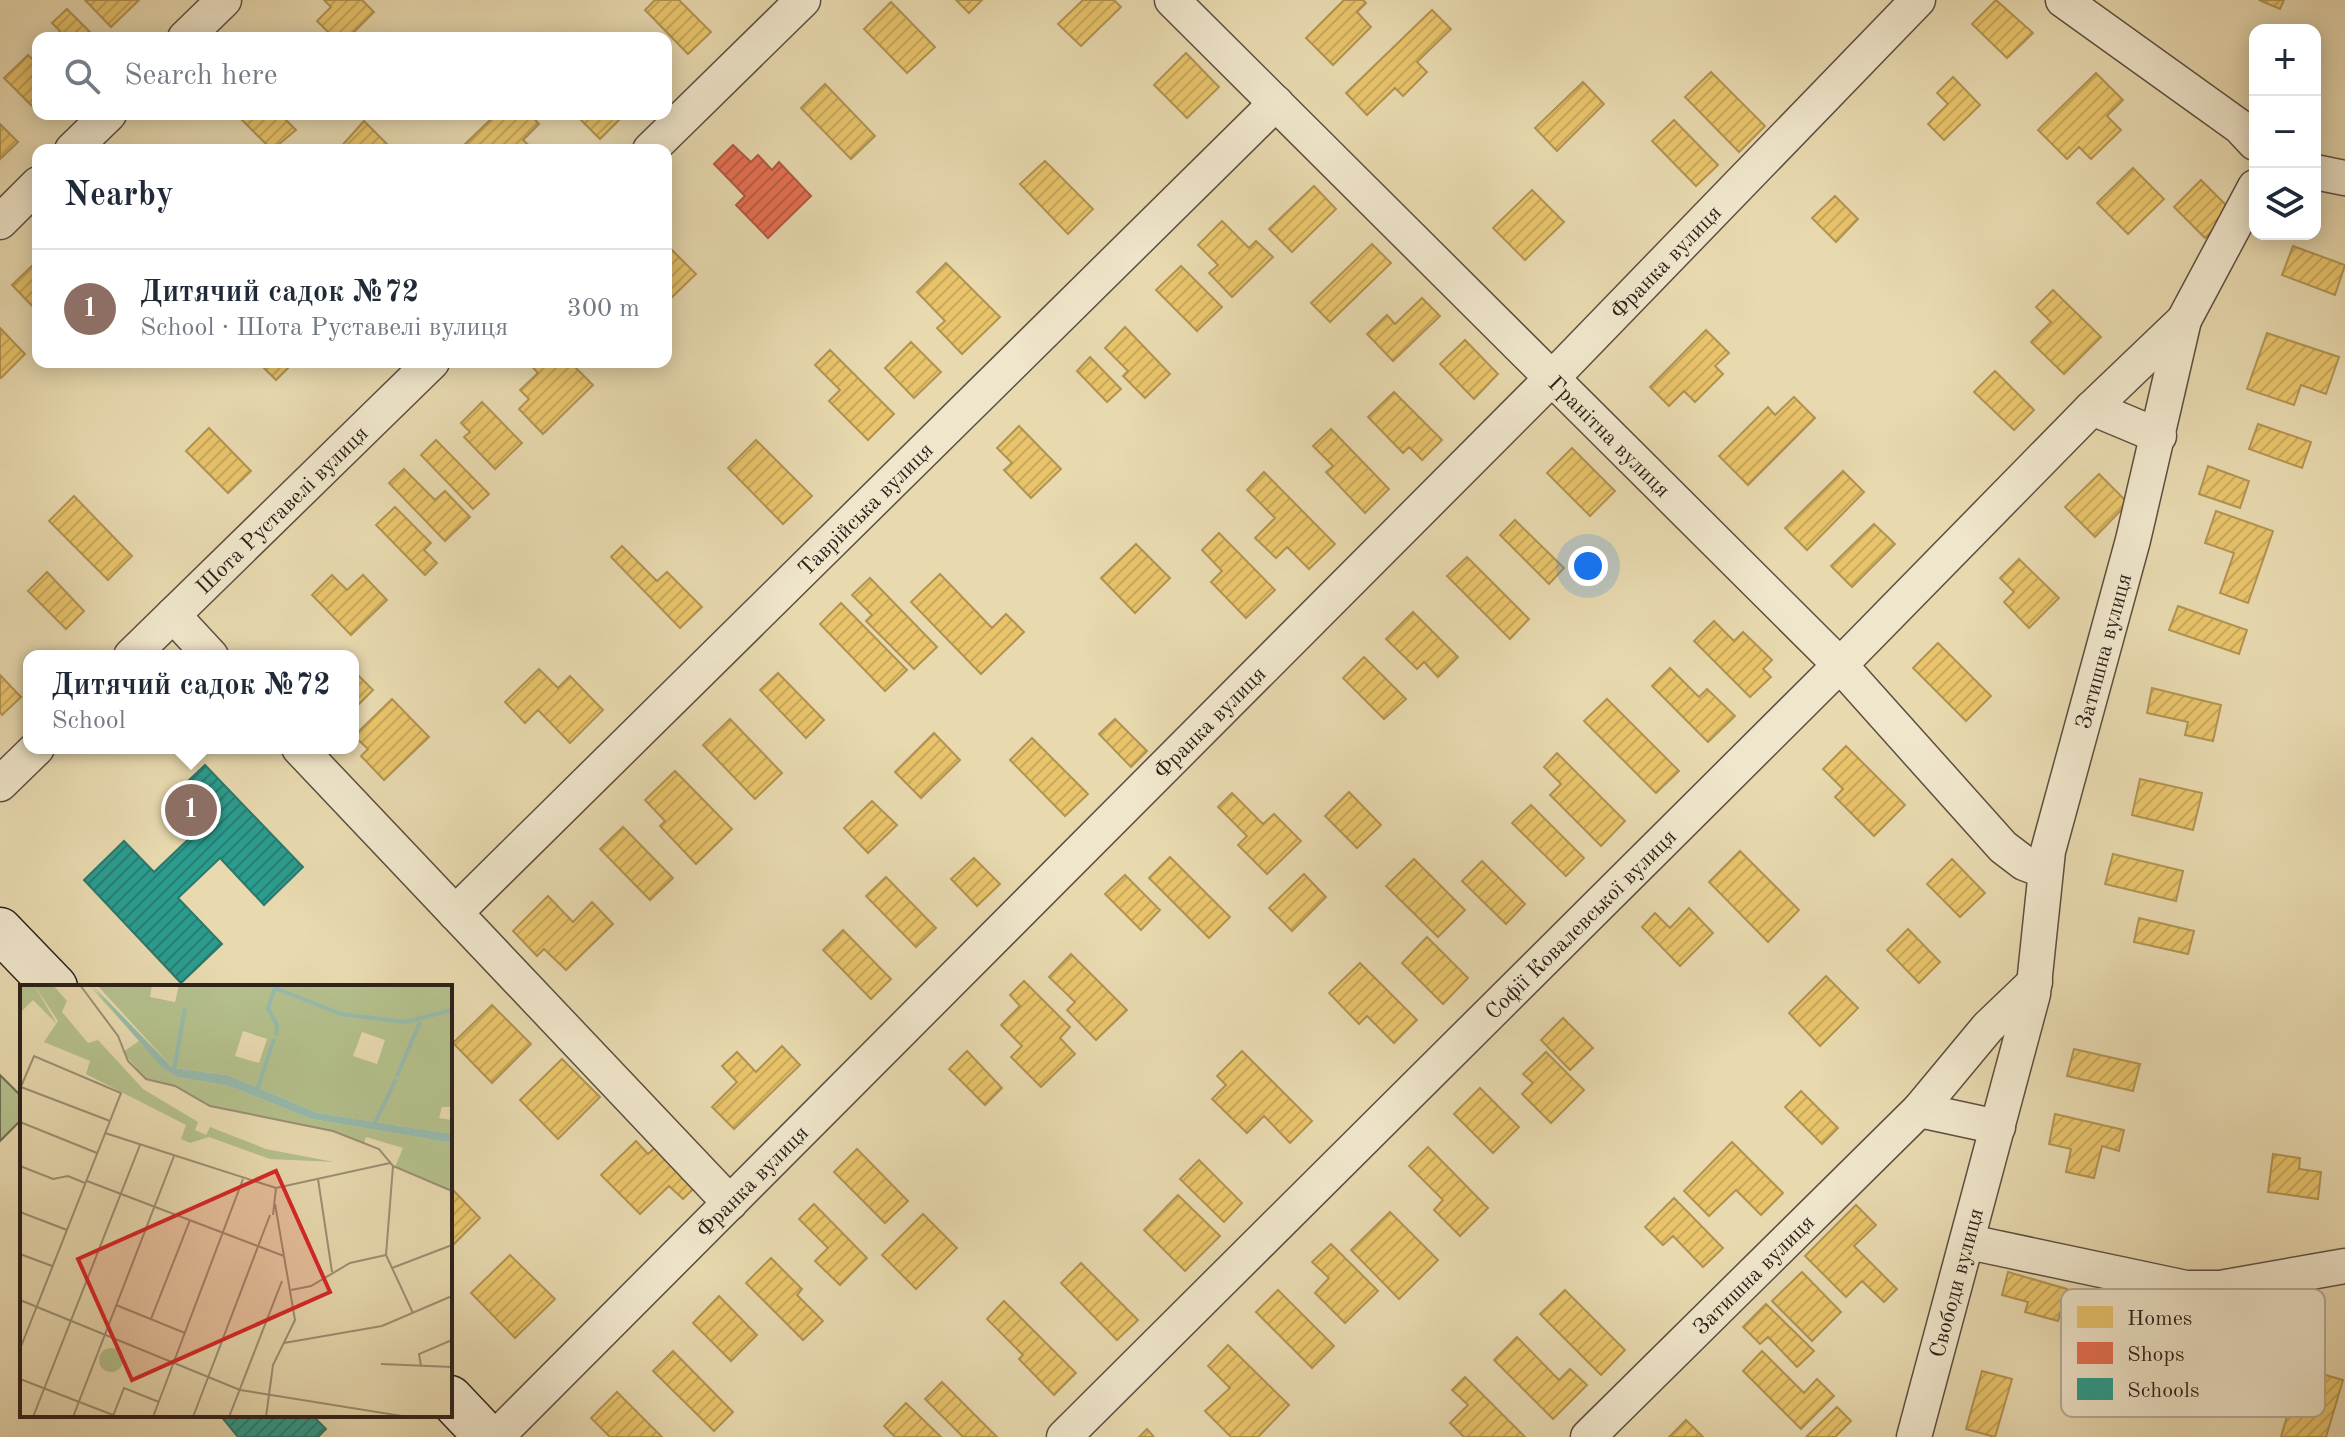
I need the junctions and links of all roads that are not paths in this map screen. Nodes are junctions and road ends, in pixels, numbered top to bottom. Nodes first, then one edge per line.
1 (224, 0) edge
2 (803, 0) edge
3 (1172, 0) edge
4 (1918, 0) edge
5 (2063, 0) edge
6 (191, 32) edge
7 (1276, 103) junction
8 (103, 120) edge
9 (2249, 137) edge
10 (78, 144) edge
11 (656, 144) edge
12 (2321, 173) edge
13 (2345, 178) edge
14 (32, 190) edge
15 (2249, 198) edge
16 (0, 222) edge
17 (2184, 320) junction
18 (426, 368) edge
19 (1552, 378) junction
20 (2092, 408) junction
21 (2159, 436) junction
22 (173, 615) junction
23 (137, 650) edge
24 (205, 650) edge
25 (1840, 665) junction
26 (31, 754) edge
27 (305, 754) edge
28 (0, 784) edge
29 (2045, 871) junction
30 (455, 913) junction
31 (0, 930) edge
32 (2035, 982) junction
33 (53, 985) edge
34 (1919, 1110) junction
35 (1998, 1127) junction
36 (730, 1203) junction
37 (1969, 1242) junction
38 (2345, 1266) edge
39 (452, 1400) edge
40 (487, 1437) edge
41 (496, 1437) edge
42 (1064, 1437) edge
43 (1588, 1437) edge
44 (1914, 1437) edge

1 - 6 street
2 - 11 street
3 - 7 street, Гранітна вулиця
4 - 19 street, Франка вулиця
5 - 9 street
7 - 19 street, Гранітна вулиця
7 - 30 street, Таврійська вулиця
8 - 10 street
12 - 13 street
14 - 16 street
15 - 17 street, Софії Ковалевської вулиця
17 - 20 street, Софії Ковалевської вулиця
17 - 21 street, Затишна вулиця
18 - 22 street, Шота Руставелі вулиця
19 - 25 street, Гранітна вулиця
19 - 36 street, Франка вулиця
20 - 21 street
20 - 25 street, Софії Ковалевської вулиця
21 - 29 street, Затишна вулиця
22 - 23 street, Шота Руставелі вулиця
22 - 24 street
25 - 29 street, Гранітна вулиця
25 - 42 street, Софії Ковалевської вулиця
26 - 28 street
27 - 30 street
29 - 32 street, Затишна вулиця
30 - 36 street
31 - 33 street
32 - 34 street, Затишна вулиця
32 - 35 street, Затишна вулиця
34 - 35 street
34 - 43 street, Затишна вулиця
35 - 37 street, Свободи вулиця
36 - 41 street, Франка вулиця
37 - 38 street
37 - 44 street, Свободи вулиця
39 - 40 street

